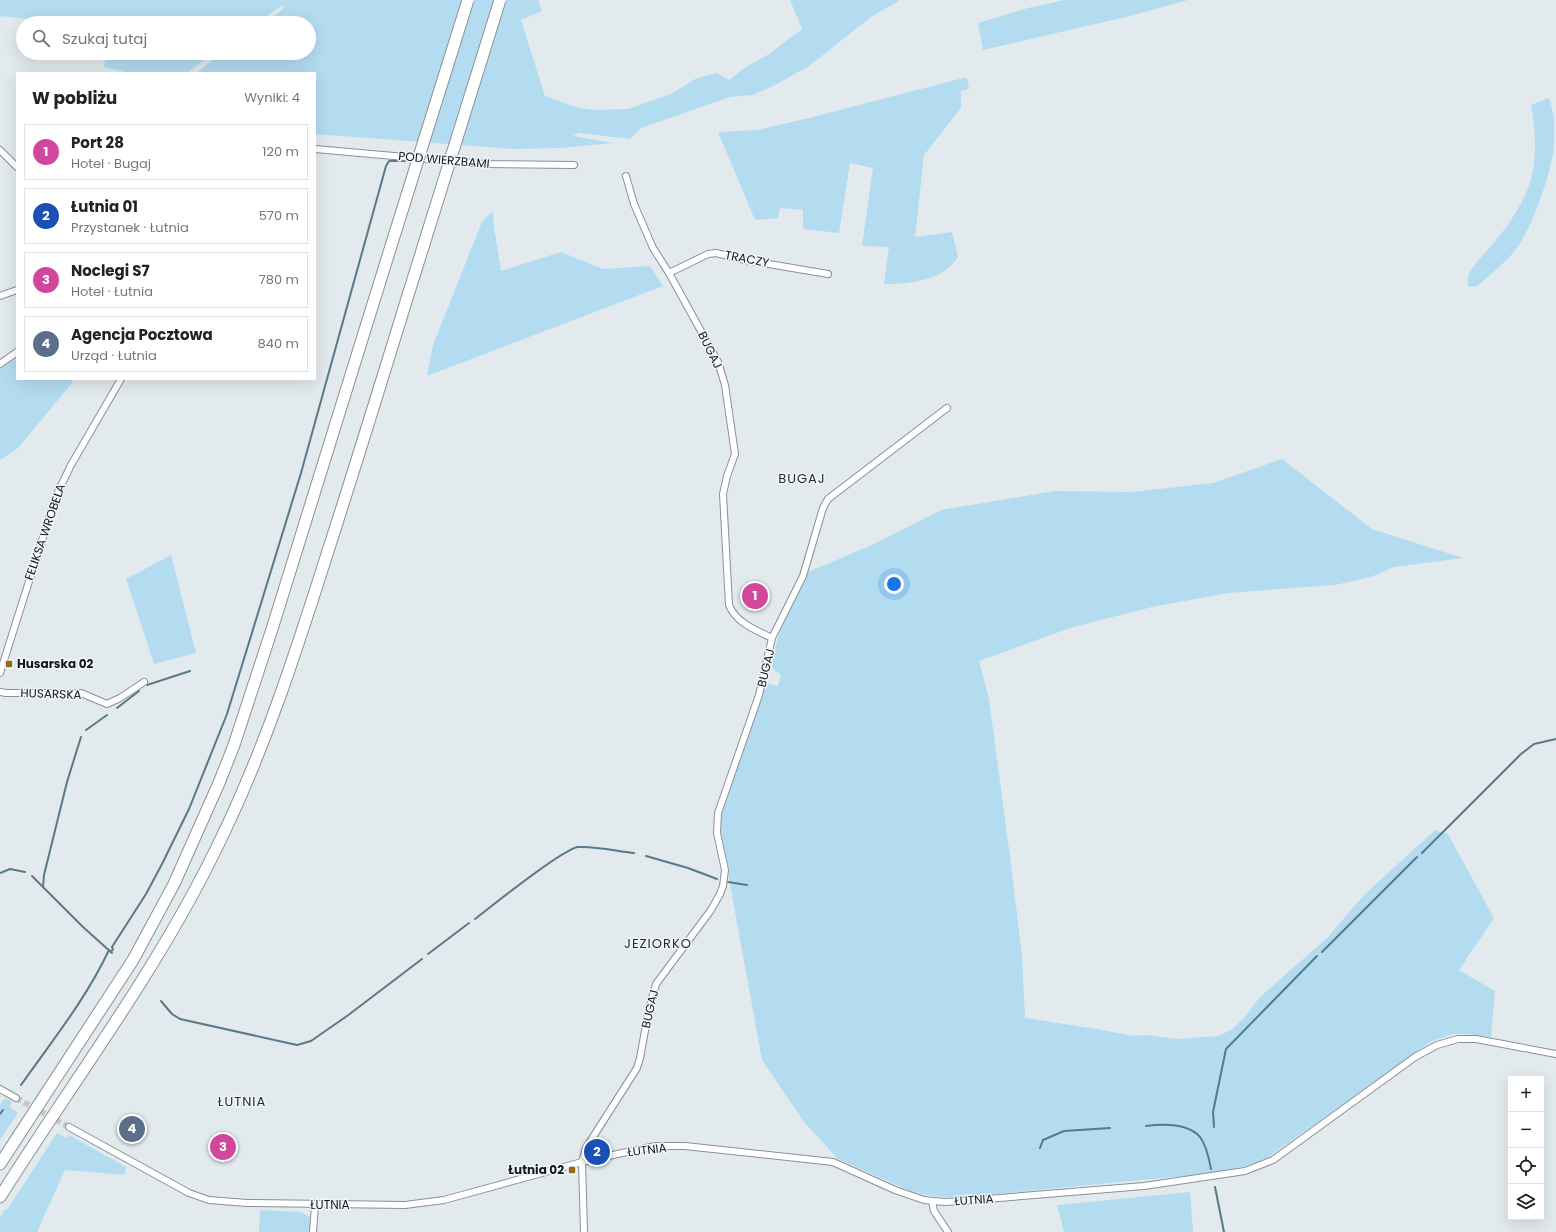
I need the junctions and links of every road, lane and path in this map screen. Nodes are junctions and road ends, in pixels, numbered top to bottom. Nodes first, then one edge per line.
1 (468, 0) edge
2 (500, 0) edge
3 (316, 149) edge
4 (0, 150) edge
5 (574, 165) dead end
6 (16, 166) edge
7 (626, 176) dead end
8 (669, 273) junction
9 (828, 274) dead end
10 (16, 290) edge
11 (0, 296) edge
12 (16, 353) edge
13 (0, 364) edge
14 (121, 380) edge
15 (947, 408) dead end
16 (772, 638) junction
17 (0, 673) edge
18 (144, 682) dead end
19 (0, 692) edge
20 (1556, 1054) edge
21 (0, 1089) edge
22 (16, 1098) tunnel mouth
23 (69, 1127) tunnel mouth
24 (582, 1162) junction
25 (0, 1164) edge
26 (0, 1197) edge
27 (932, 1201) junction
28 (316, 1205) junction
29 (313, 1232) edge
30 (584, 1232) edge
31 (948, 1232) edge

1 - 25 highway, bridge
2 - 26 highway, bridge
3 - 5 street, POD WIERZBAMI
4 - 6 street
7 - 8 street, BUGAJ
8 - 9 street, TRACZY
8 - 16 street, BUGAJ
10 - 11 street
12 - 13 street
14 - 17 street, FELIKSA WROBELA
15 - 16 street
16 - 24 street, BUGAJ
18 - 19 street, HUSARSKA
20 - 27 street, ŁUTNIA
21 - 22 street
23 - 28 street, ŁUTNIA
24 - 27 street, ŁUTNIA
24 - 28 street, ŁUTNIA
24 - 30 street, BUGAJ
27 - 31 street
28 - 29 street

